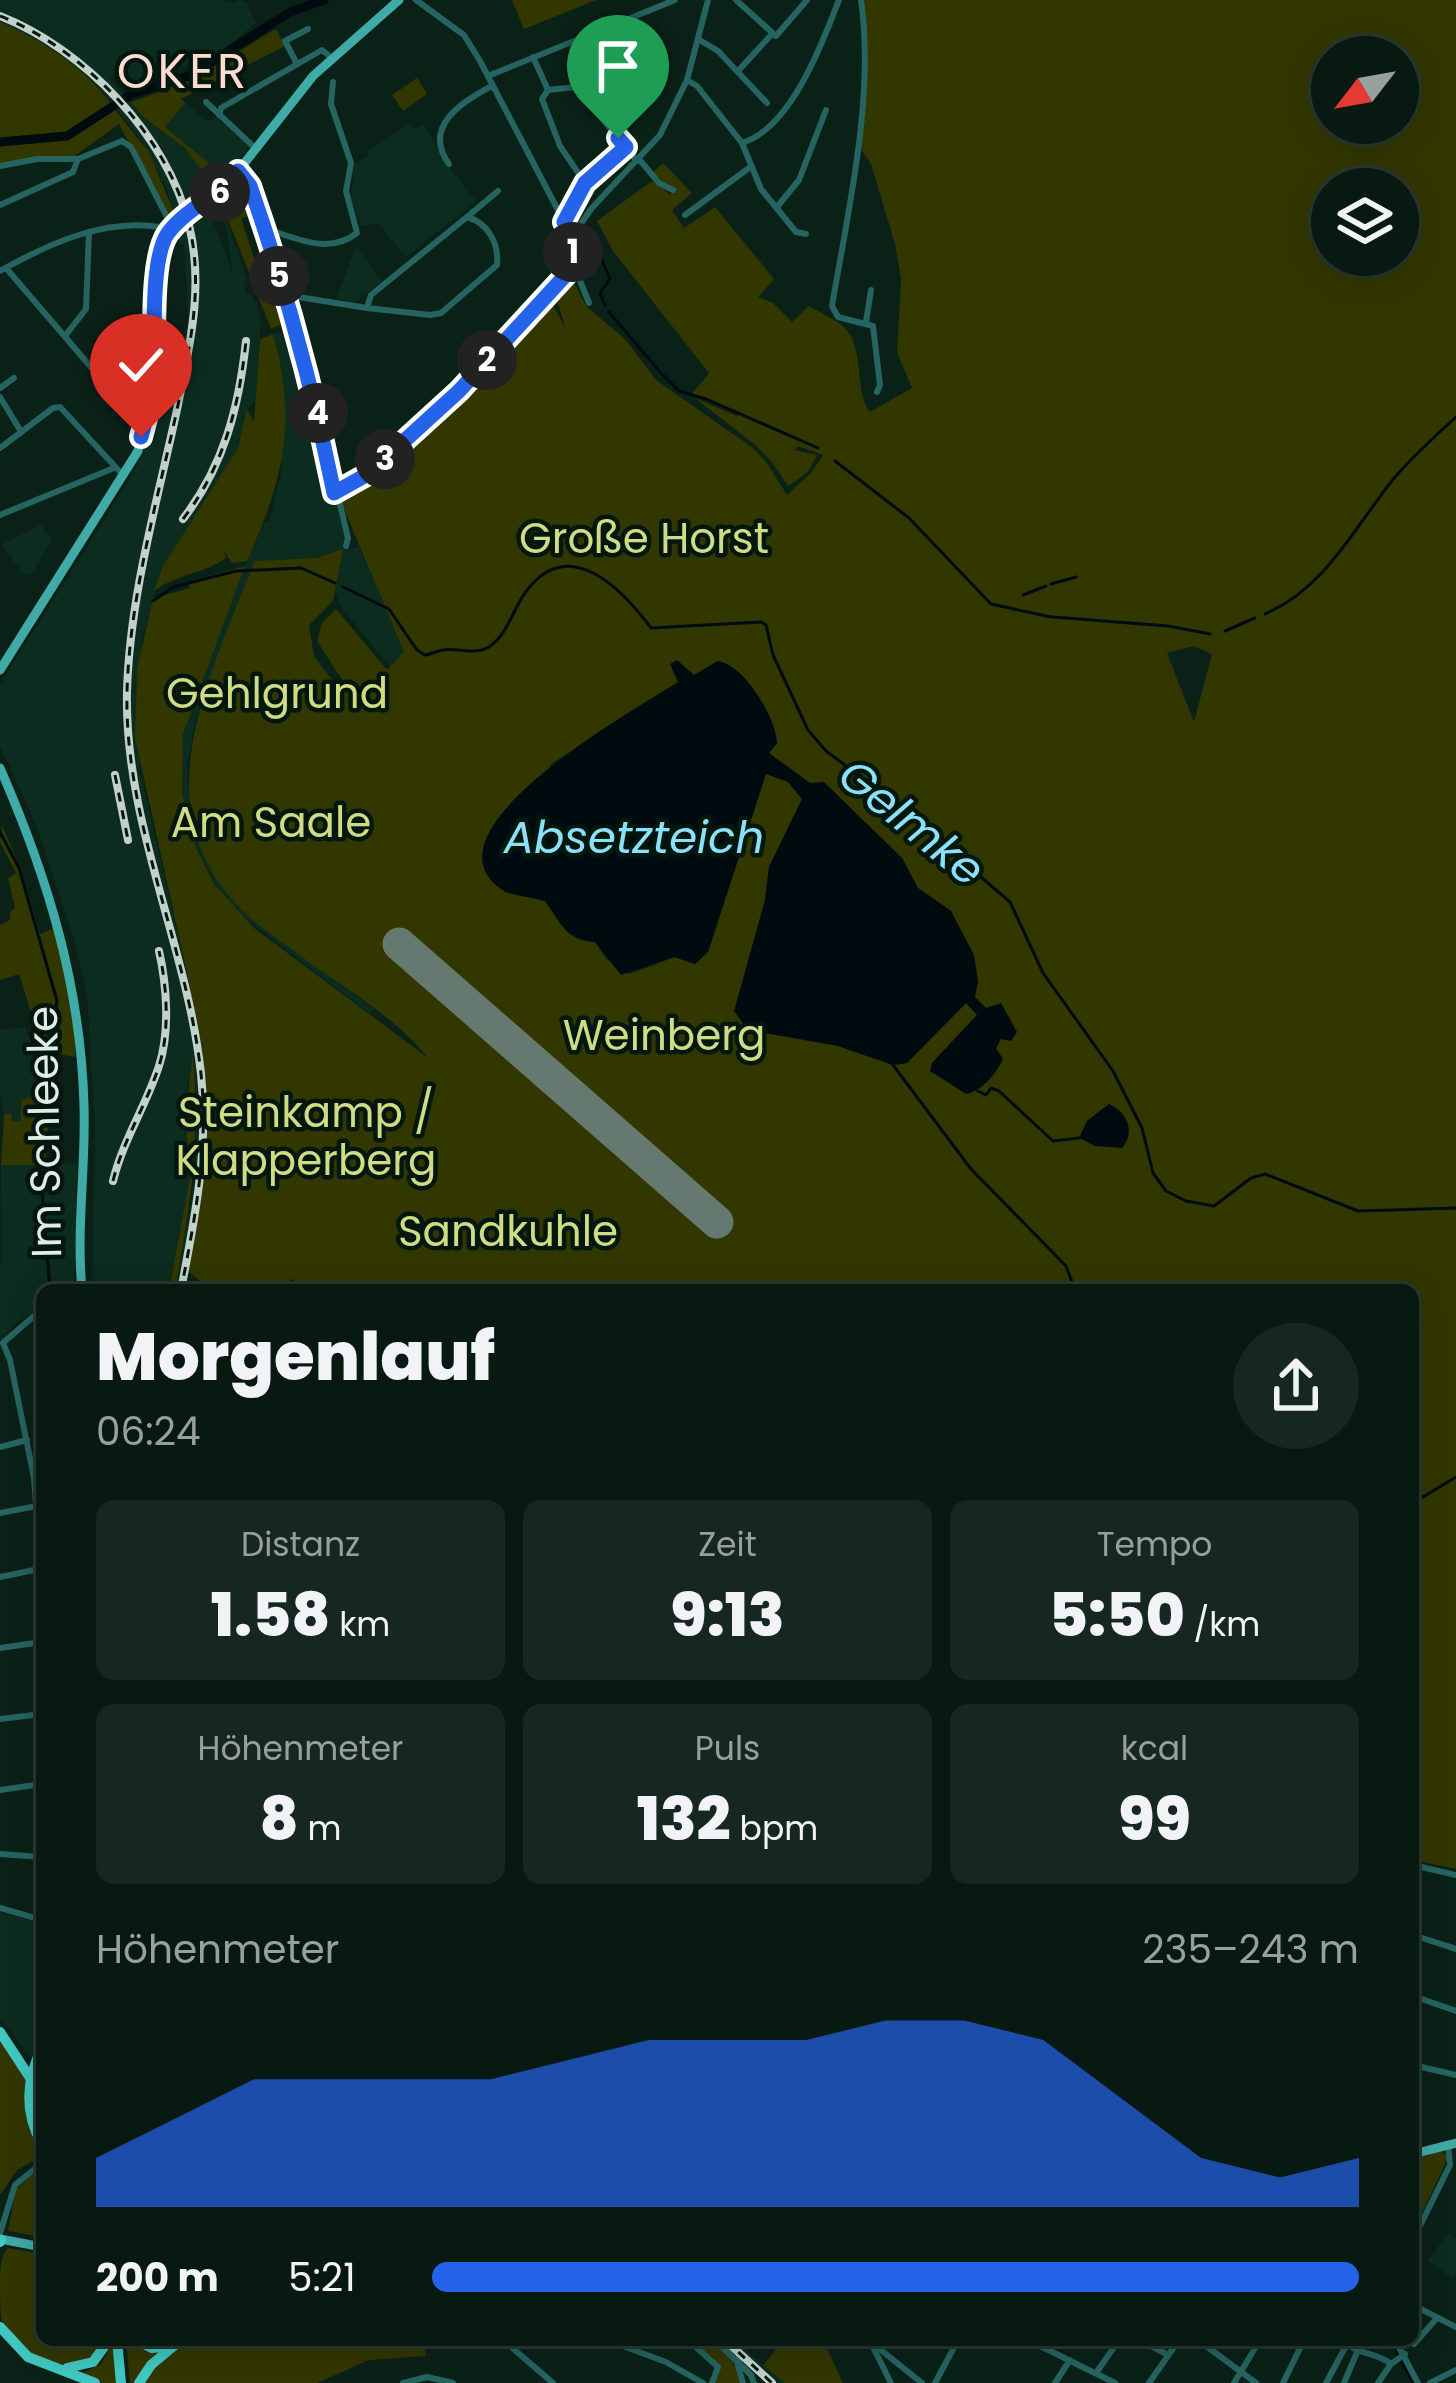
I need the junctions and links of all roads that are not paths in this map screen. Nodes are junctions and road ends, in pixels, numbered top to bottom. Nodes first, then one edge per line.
1 (399, 0) edge
2 (416, 0) edge
3 (674, 0) edge
4 (708, 0) edge
5 (807, 0) edge
6 (838, 0) edge
7 (860, 0) edge
8 (743, 2) edge
9 (308, 29) dead end
10 (775, 34) junction
11 (698, 39) junction
12 (533, 57) junction
13 (333, 59) junction
14 (297, 64) junction
15 (737, 71) junction
16 (328, 76) junction
17 (488, 76) junction
18 (687, 80) junction
19 (492, 86) junction
20 (548, 90) junction
21 (206, 102) dead end
22 (767, 103) dead end
23 (826, 110) dead end
24 (217, 113) junction
25 (205, 118) dead end
26 (742, 143) junction
27 (254, 147) junction
28 (626, 147) junction
29 (78, 159) junction
30 (638, 160) junction
31 (448, 164) dead end
32 (0, 166) edge
33 (749, 168) junction
34 (238, 171) junction
35 (585, 183) junction
36 (673, 190) dead end
37 (498, 191) dead end
38 (0, 205) edge
39 (776, 208) junction
40 (685, 215) dead end
41 (467, 217) junction
42 (564, 222) junction
43 (263, 228) junction
44 (89, 232) junction
45 (806, 234) dead end
46 (572, 237) junction
47 (574, 266) junction
48 (3, 269) edge
49 (871, 290) dead end
50 (286, 296) junction
51 (589, 303) dead end
52 (367, 308) junction
53 (866, 322) junction
54 (65, 336) junction
55 (14, 378) dead end
56 (0, 392) edge
57 (877, 392) dead end
58 (147, 414) junction
59 (20, 431) junction
60 (0, 448) edge
61 (111, 469) junction
62 (124, 476) junction
63 (334, 493) junction
64 (0, 515) edge
65 (346, 546) dead end
66 (0, 670) edge
67 (0, 769) edge
68 (82, 1284) edge
69 (36, 1314) edge
70 (2, 1343) edge
71 (28, 1440) junction
72 (0, 1448) edge
73 (36, 1499) edge
74 (36, 1506) edge
75 (0, 1513) edge
76 (36, 1570) edge
77 (0, 1577) edge
78 (36, 1643) edge
79 (0, 1648) edge
80 (36, 1715) edge
81 (0, 1719) edge
82 (36, 1785) edge
83 (0, 1790) edge
84 (0, 1854) edge
85 (36, 1857) edge
86 (1419, 1866) edge
87 (1456, 1875) edge
88 (0, 1908) edge
89 (36, 1918) edge
90 (1419, 1936) edge
91 (1456, 1948) edge
92 (1419, 1998) edge
93 (1456, 2011) edge
94 (0, 2023) edge
95 (0, 2032) edge
96 (1419, 2067) edge
97 (1456, 2074) edge
98 (36, 2075) edge
99 (35, 2095) edge
100 (36, 2133) edge
101 (1452, 2144) edge
102 (1419, 2153) edge
103 (36, 2168) edge
104 (1419, 2228) edge
105 (0, 2238) edge
106 (36, 2246) edge
107 (1419, 2308) edge
108 (1437, 2318) junction
109 (0, 2326) edge
110 (1456, 2328) edge
111 (1419, 2338) edge
112 (110, 2346) edge
113 (117, 2346) edge
114 (173, 2346) edge
115 (510, 2346) edge
116 (623, 2346) edge
117 (695, 2346) edge
118 (721, 2346) edge
119 (740, 2346) edge
120 (873, 2346) edge
121 (877, 2346) edge
122 (955, 2346) edge
123 (1041, 2346) edge
124 (1115, 2346) edge
125 (1151, 2346) edge
126 (1175, 2346) edge
127 (1206, 2346) edge
128 (1257, 2346) edge
129 (1301, 2346) edge
130 (1344, 2346) edge
131 (1352, 2346) edge
132 (1396, 2346) edge
133 (1358, 2350) junction
134 (1168, 2355) junction
135 (1398, 2359) junction
136 (1070, 2360) junction
137 (52, 2367) junction
138 (1456, 2370) edge
139 (1096, 2373) junction
140 (1241, 2373) junction
141 (549, 2382) edge
142 (95, 2383) edge
143 (124, 2383) edge
144 (139, 2383) edge
145 (404, 2383) edge
146 (453, 2383) edge
147 (708, 2383) edge
148 (743, 2383) edge
149 (754, 2383) edge
150 (891, 2383) edge
151 (922, 2383) edge
152 (935, 2383) edge
153 (1055, 2383) edge
154 (1115, 2383) edge
155 (1149, 2383) edge
156 (1234, 2383) edge
157 (1256, 2383) edge
158 (1283, 2383) edge
159 (1326, 2383) edge
160 (1343, 2383) edge
161 (1378, 2383) edge
162 (1418, 2383) edge
163 (1430, 2383) edge

1 - 13 main road
2 - 17 street
3 - 12 street
4 - 11 street
5 - 10 street
6 - 26 street
7 - 53 street
8 - 10 street
9 - 14 street
10 - 15 street
11 - 15 street
11 - 18 street
12 - 17 street
12 - 20 street
13 - 14 street
13 - 16 main road
14 - 24 street
15 - 22 street
16 - 27 main road
16 - 43 street
17 - 19 street
18 - 26 street
18 - 30 street
19 - 31 street
19 - 42 street
20 - 28 street
20 - 35 street
21 - 24 street
23 - 39 street
24 - 25 street
24 - 27 street
26 - 33 street
27 - 34 main road
28 - 30 street
28 - 35 street
29 - 32 street
29 - 38 street
29 - 44 street
30 - 36 street
30 - 46 street
33 - 39 street
33 - 40 street
34 - 43 street
34 - 58 main road
35 - 42 street
37 - 41 street
39 - 45 street
41 - 52 street
41 - 52 street
42 - 46 street
43 - 50 street
44 - 48 street
44 - 54 street
46 - 47 street
47 - 51 street
47 - 63 street
48 - 54 street
49 - 53 street
50 - 52 street
50 - 63 street
53 - 57 street
54 - 58 street
55 - 56 street
56 - 59 street
58 - 62 main road
59 - 60 street
59 - 61 street
61 - 62 street
61 - 64 street
62 - 66 main road
63 - 65 street
67 - 68 main road, Im Schleeke
69 - 70 street
70 - 71 street
71 - 72 street
71 - 73 street
74 - 75 street
76 - 77 street
78 - 79 street
80 - 81 street
82 - 83 street
84 - 85 street
86 - 87 street
88 - 89 street
90 - 91 street
92 - 93 street
94 - 98 highway
95 - 99 highway
96 - 97 street
99 - 100 highway
101 - 102 main road
101 - 104 street
103 - 105 street
105 - 106 main road
107 - 108 street
108 - 110 street
108 - 111 street
109 - 137 highway
112 - 137 highway
113 - 143 highway
114 - 144 highway
115 - 141 street
116 - 147 street
117 - 147 street
118 - 149 street
119 - 148 street
120 - 150 street
121 - 151 street
122 - 152 street
123 - 136 street
124 - 139 street
125 - 134 street
126 - 134 street
127 - 140 street
128 - 140 street
129 - 158 street
130 - 159 street
131 - 133 street
132 - 135 street
133 - 135 street
133 - 160 street
134 - 155 street
135 - 161 street
135 - 162 street
136 - 139 street
136 - 153 street
137 - 142 highway
138 - 163 street
139 - 154 street
140 - 156 street
140 - 157 street
145 - 146 street

